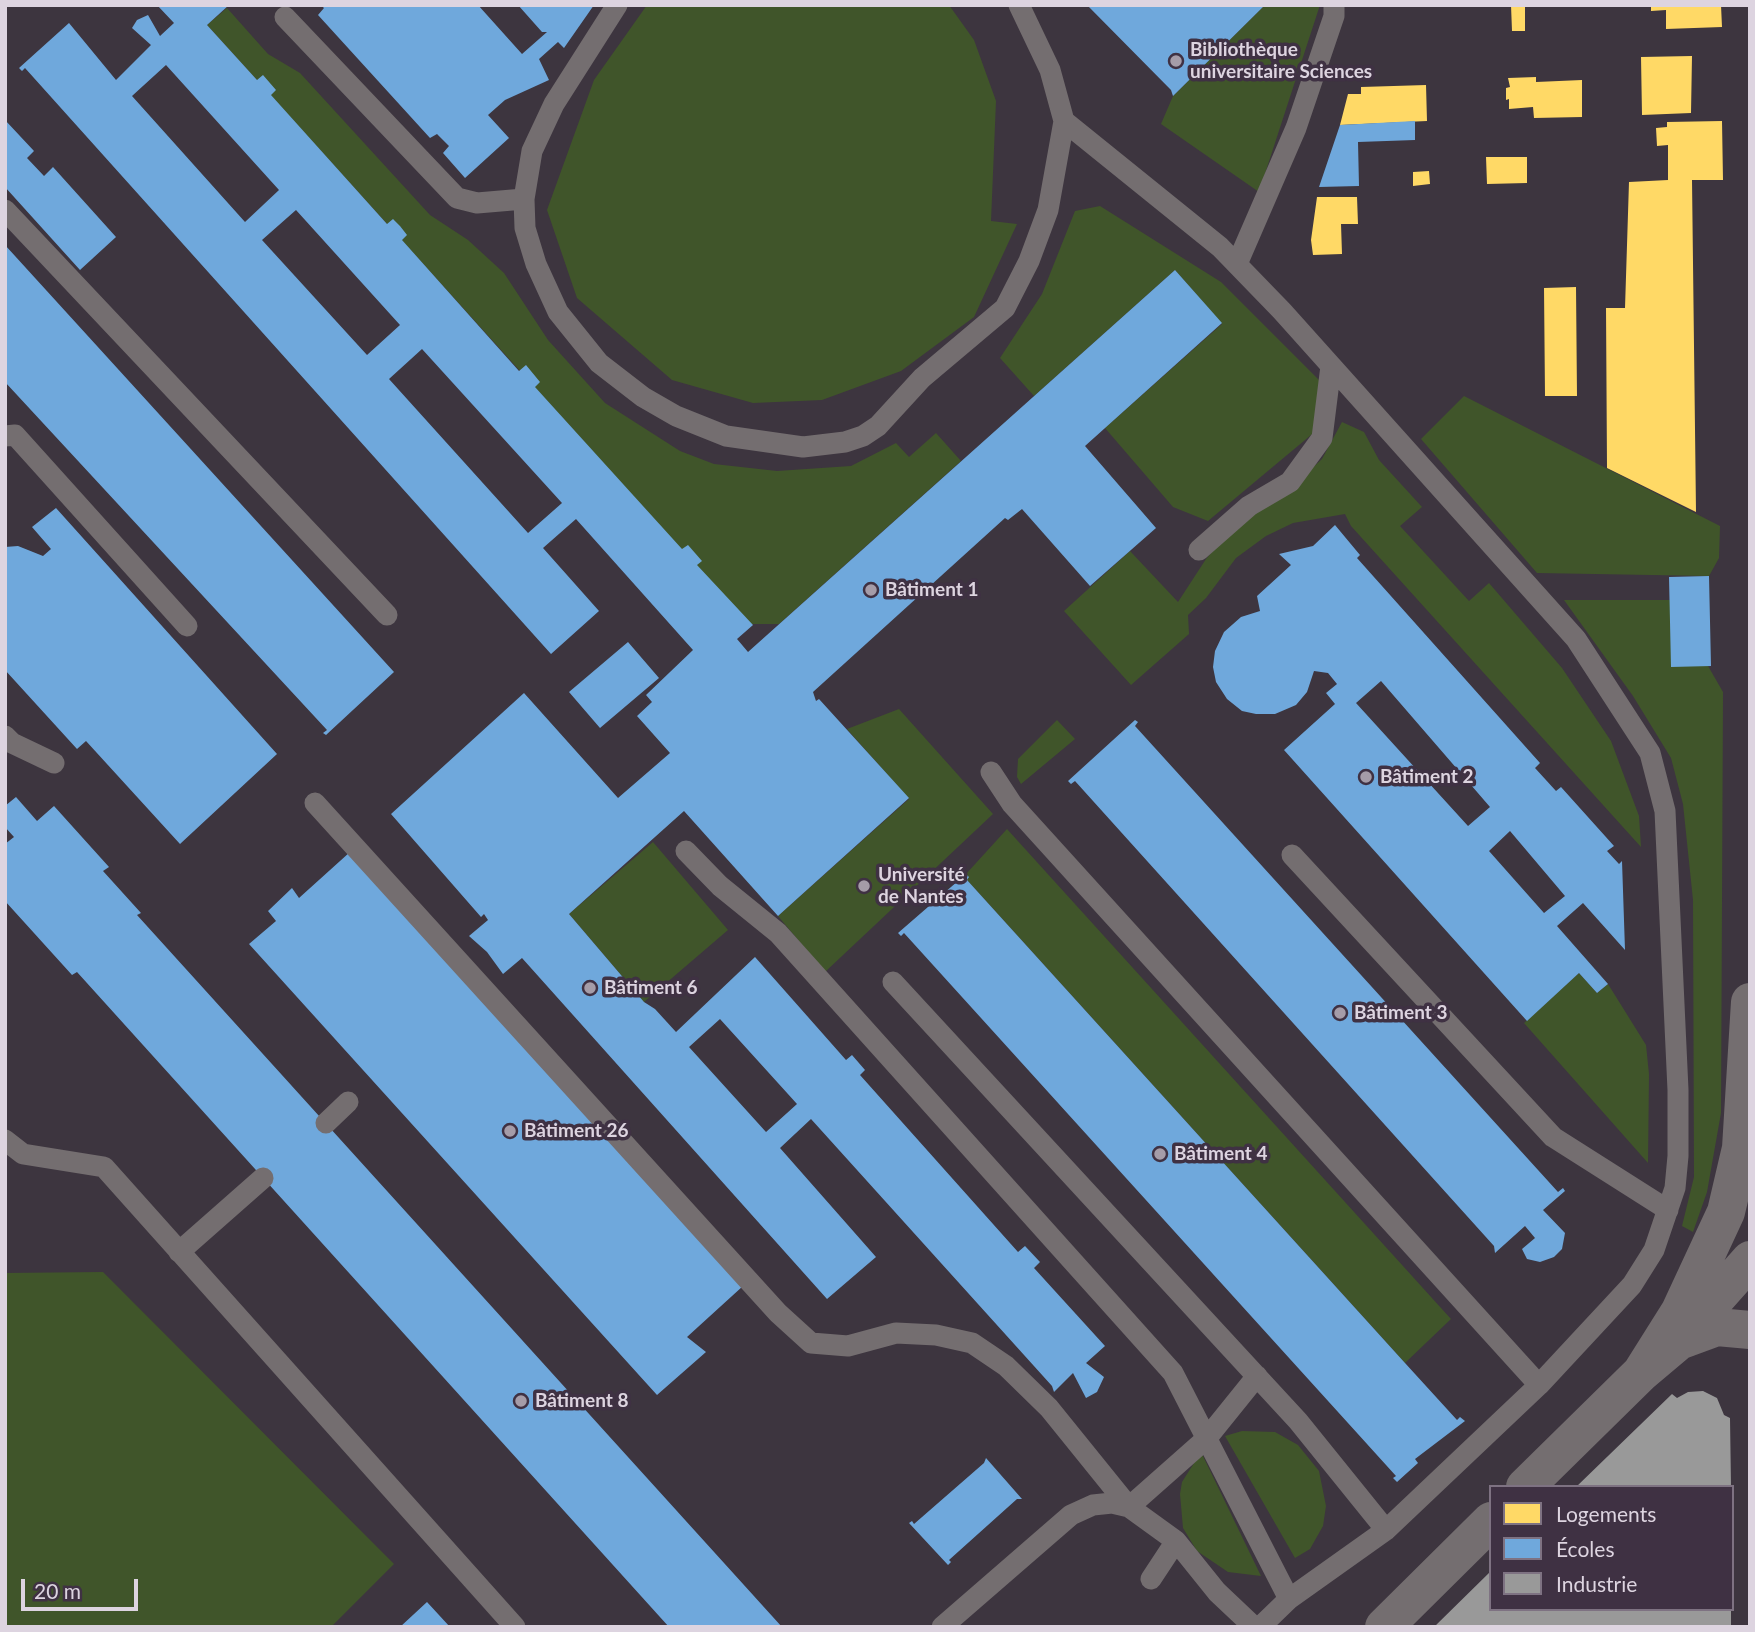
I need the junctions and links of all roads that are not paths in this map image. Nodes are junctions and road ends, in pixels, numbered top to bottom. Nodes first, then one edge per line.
1 (617, 5) edge
2 (1019, 5) edge
3 (1334, 5) edge
4 (285, 18) dead end
5 (1064, 121) junction
6 (524, 199) junction
7 (5, 210) edge
8 (1237, 264) junction
9 (1331, 366) junction
10 (5, 436) edge
11 (1199, 550) dead end
12 (387, 615) dead end
13 (187, 626) dead end
14 (5, 736) edge
15 (54, 763) dead end
16 (991, 772) dead end
17 (315, 803) dead end
18 (686, 851) dead end
19 (1292, 855) dead end
20 (893, 982) dead end
21 (1750, 1002) edge
22 (348, 1102) dead end
23 (326, 1123) dead end
24 (5, 1140) edge
25 (263, 1178) dead end
26 (1668, 1210) junction
27 (179, 1252) junction
28 (1750, 1260) edge
29 (1750, 1330) edge
30 (1679, 1341) junction
31 (1641, 1373) junction
32 (1257, 1376) junction
33 (1539, 1385) junction
34 (1207, 1438) junction
35 (1527, 1485) edge
36 (1129, 1507) junction
37 (1489, 1523) edge
38 (1386, 1530) junction
39 (1176, 1541) junction
40 (1151, 1580) dead end
41 (1289, 1598) junction
42 (515, 1627) edge
43 (942, 1627) edge
44 (1254, 1627) edge
45 (1260, 1627) edge
46 (1384, 1627) edge

1 - 6 lane
2 - 5 lane
3 - 8 lane
4 - 6 lane
5 - 6 lane
5 - 8 lane
7 - 12 lane
8 - 9 lane
9 - 11 lane
9 - 26 lane
10 - 13 lane
14 - 15 lane
16 - 33 lane
17 - 36 lane
18 - 34 lane
19 - 26 lane
20 - 32 lane
21 - 31 street
22 - 23 lane
24 - 27 lane
25 - 27 lane
26 - 33 lane
27 - 42 lane
28 - 30 street
29 - 30 street
30 - 31 street
31 - 35 street
32 - 34 lane
32 - 38 lane
33 - 38 lane
34 - 36 lane
34 - 41 lane
36 - 39 lane
36 - 43 lane
37 - 46 street
38 - 41 lane
39 - 40 lane
39 - 44 lane
41 - 45 lane

